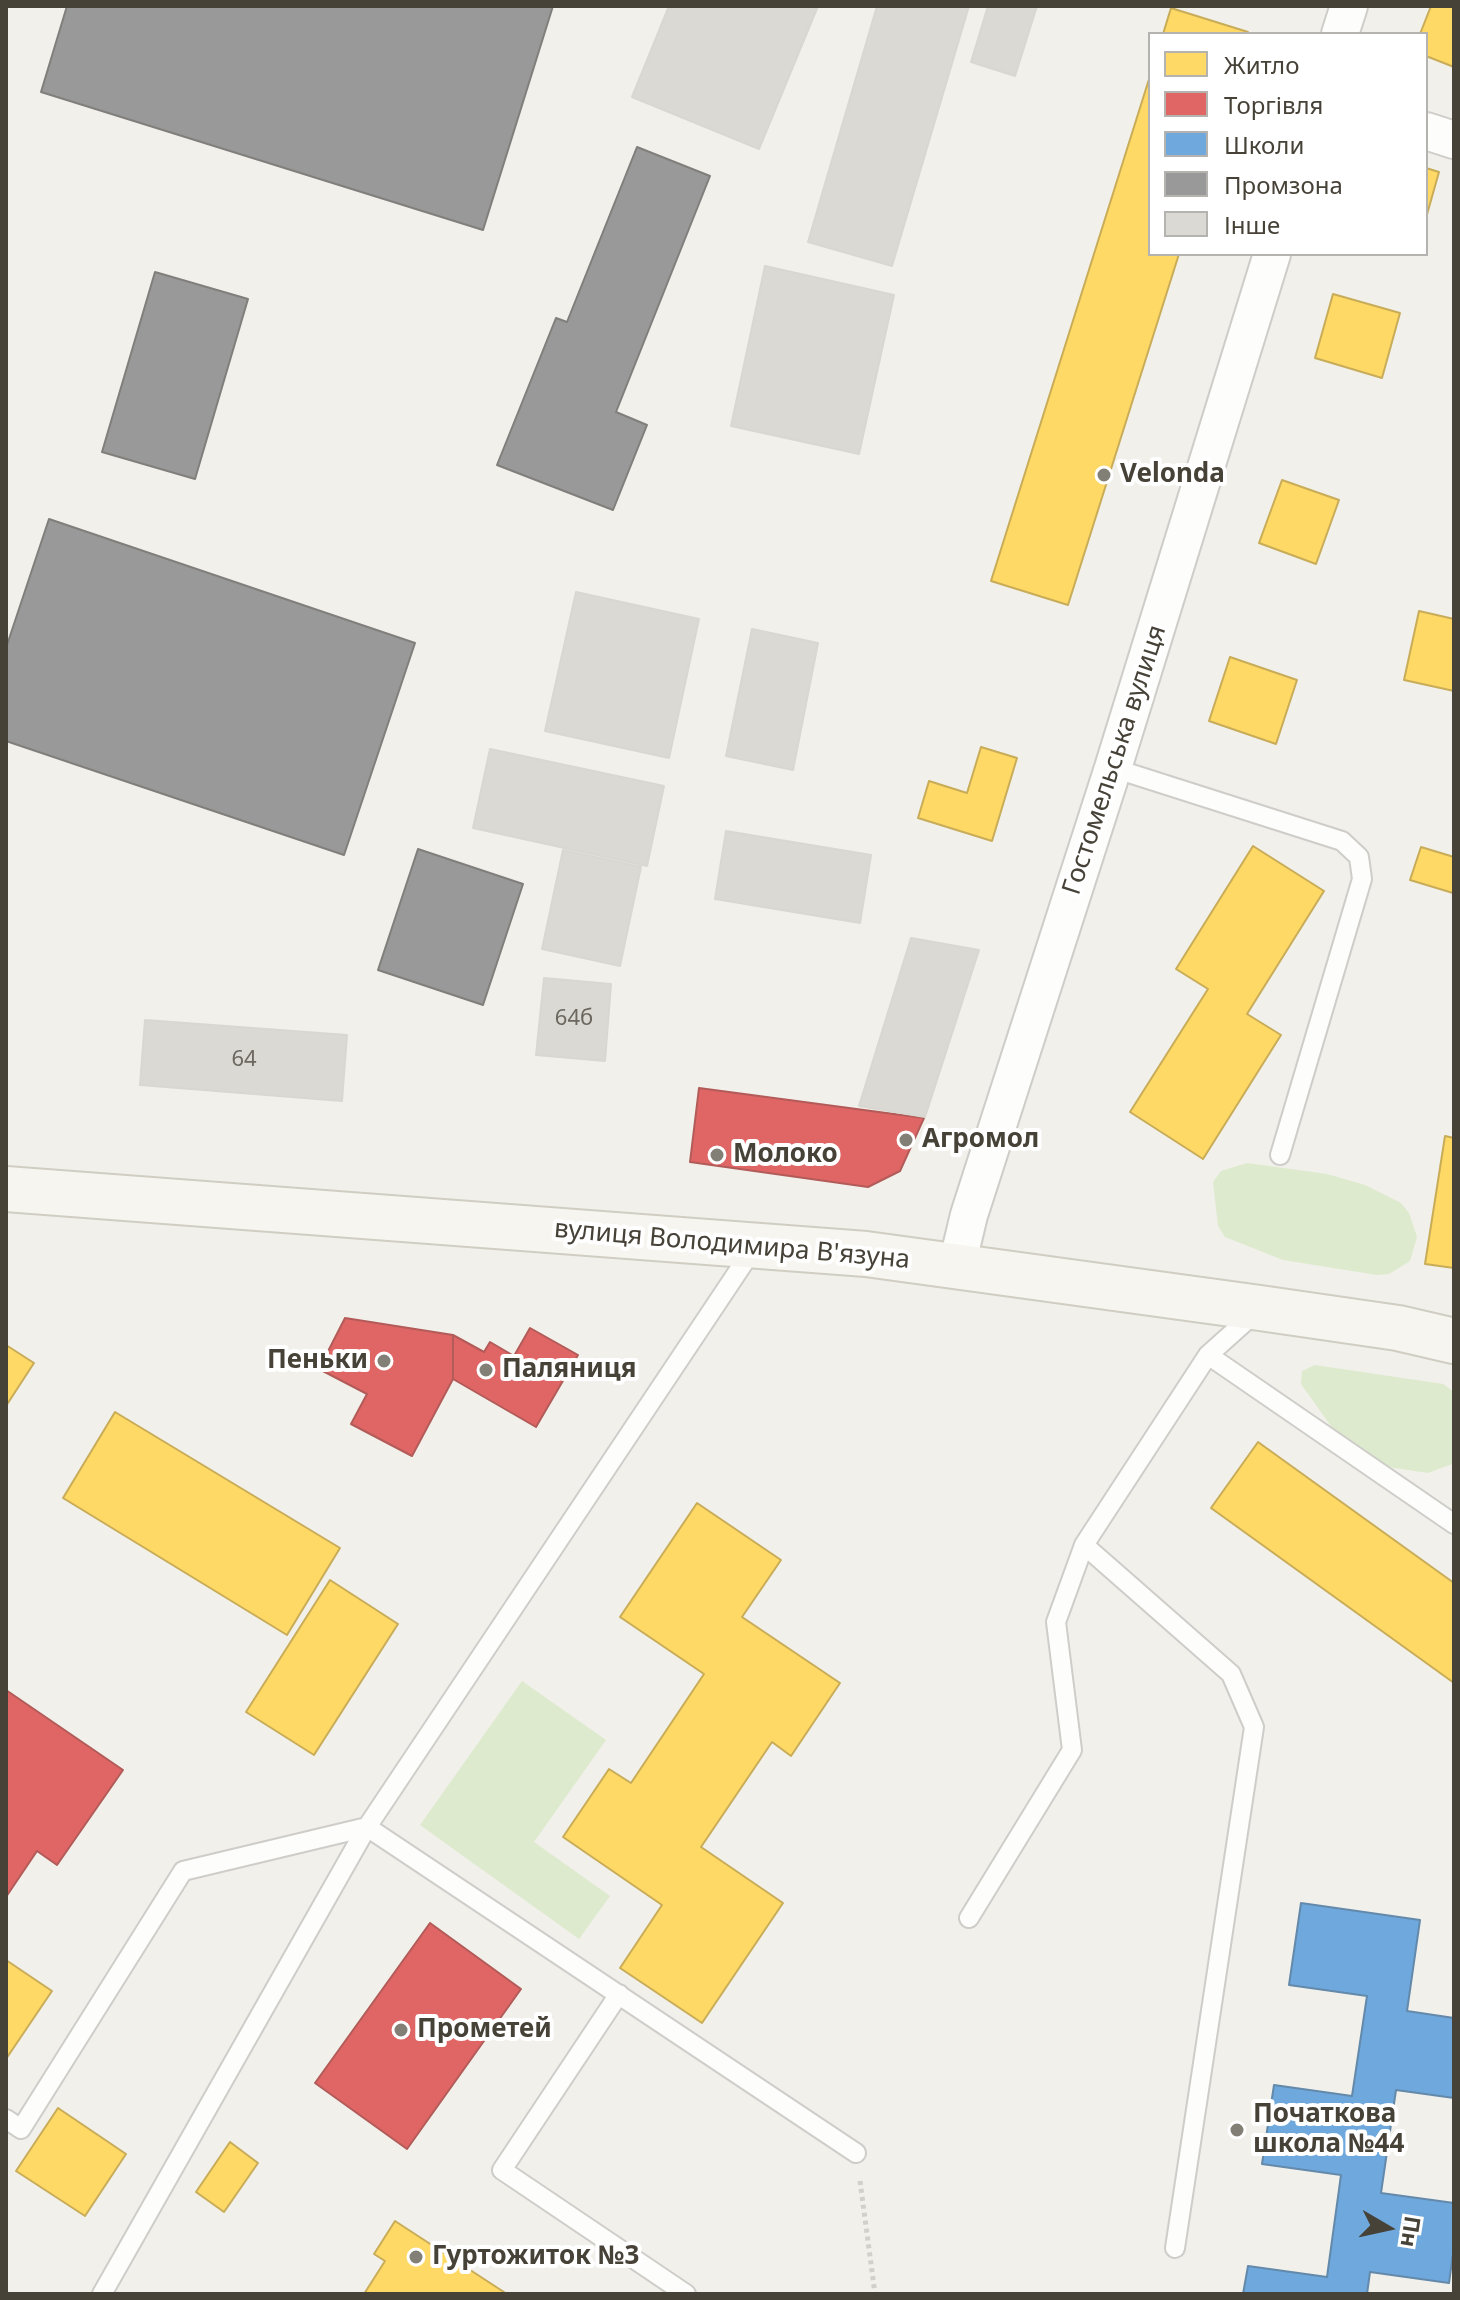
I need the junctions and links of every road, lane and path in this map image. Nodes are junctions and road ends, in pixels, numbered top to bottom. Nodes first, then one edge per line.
1 (1349, 6) edge
2 (1341, 32) edge
3 (1428, 132) edge
4 (1454, 140) edge
5 (1271, 256) edge
6 (1113, 768) junction
7 (1280, 1155) dead end
8 (6, 1189) edge
9 (757, 1244) junction
10 (957, 1265) junction
11 (1260, 1308) junction
12 (1454, 1341) edge
13 (1208, 1355) junction
14 (1454, 1524) edge
15 (1084, 1545) junction
16 (367, 1827) junction
17 (969, 1918) dead end
18 (619, 1994) junction
19 (6, 2119) edge
20 (856, 2153) joint
21 (1175, 2248) dead end
22 (102, 2294) edge
23 (686, 2294) edge
24 (875, 2294) edge

1 - 2 street
3 - 4 street
5 - 6 street, Гостомельська вулиця
6 - 7 lane
6 - 10 street, Гостомельська вулиця
8 - 9 main road, вулиця Володимира В'язуна
9 - 10 main road, вулиця Володимира В'язуна
9 - 16 lane
10 - 11 main road, вулиця Володимира В'язуна
11 - 12 main road, вулиця Володимира В'язуна
11 - 13 lane
13 - 14 lane
13 - 15 lane
15 - 17 lane
15 - 21 lane
16 - 18 lane
16 - 19 lane
16 - 22 lane
18 - 20 lane
18 - 23 lane
20 - 24 path

